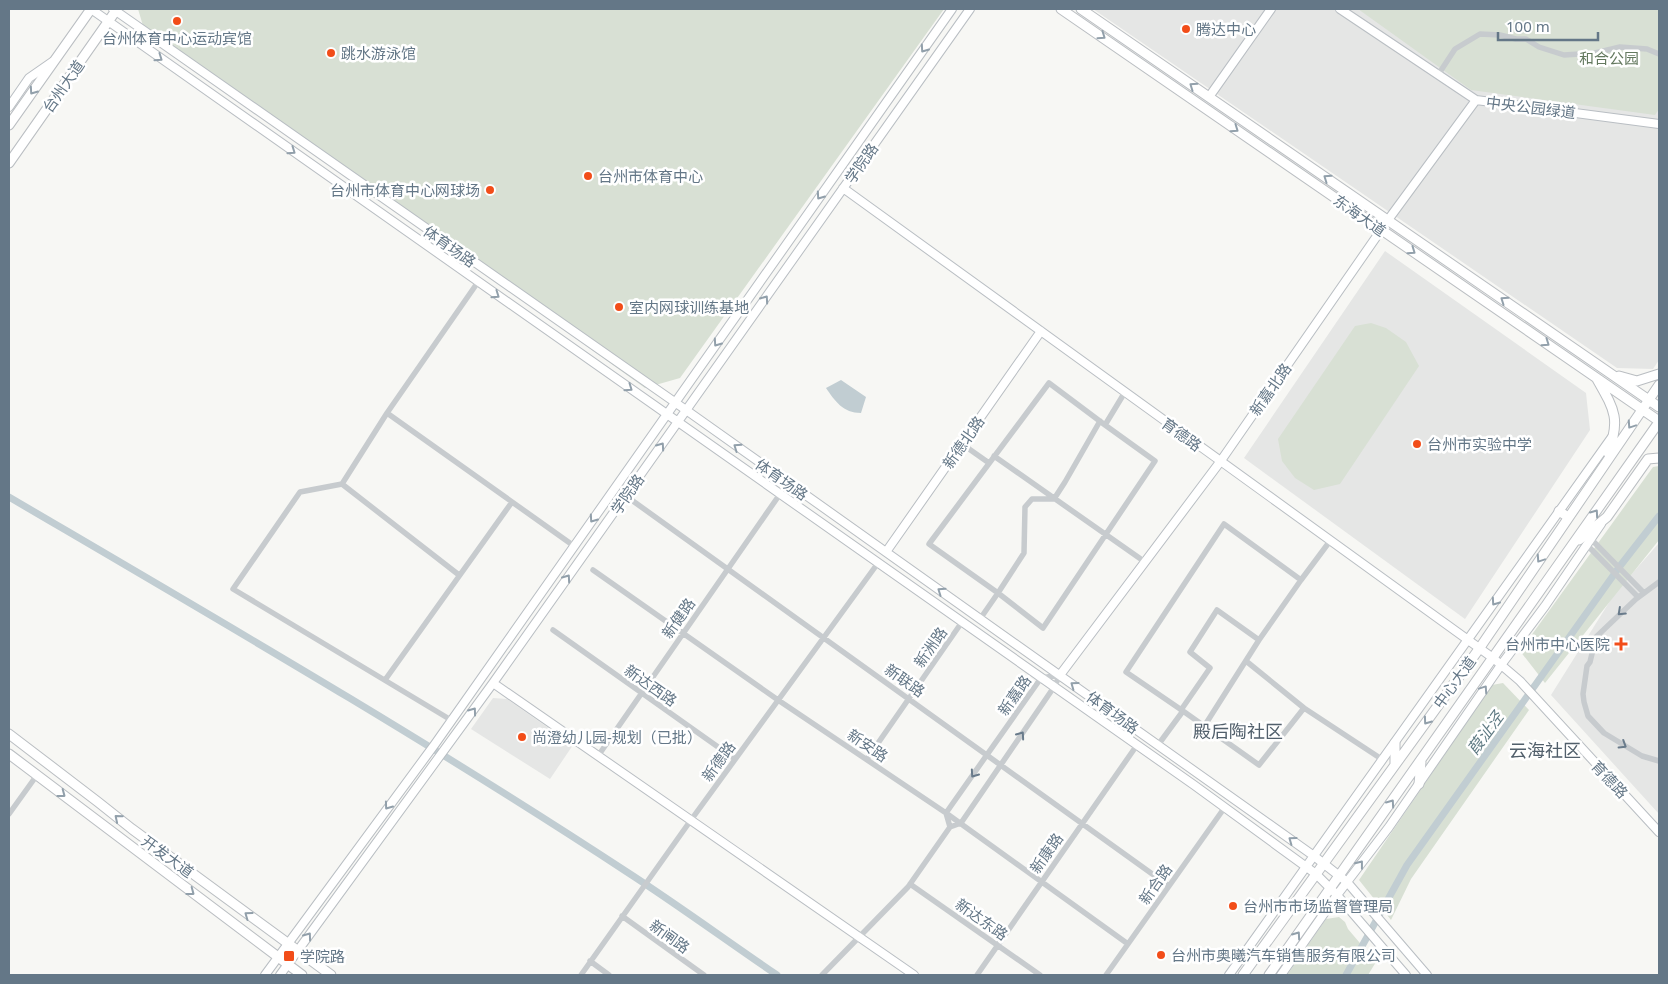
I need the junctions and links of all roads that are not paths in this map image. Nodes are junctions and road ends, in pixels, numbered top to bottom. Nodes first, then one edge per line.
1 (91, 9) edge
2 (115, 9) edge
3 (952, 9) edge
4 (970, 9) edge
5 (1061, 9) edge
6 (1080, 9) edge
7 (1271, 9) edge
8 (1340, 9) edge
9 (108, 22) junction
10 (1659, 54) edge
11 (56, 59) junction
12 (1438, 75) junction
13 (1209, 97) junction
14 (1476, 100) junction
15 (9, 107) edge
16 (1659, 124) edge
17 (9, 125) edge
18 (9, 163) edge
19 (843, 188) junction
20 (1388, 220) junction
21 (1381, 229) junction
22 (478, 282) junction
23 (1041, 331) junction
24 (1606, 371) junction
25 (1658, 372) edge
26 (1596, 377) junction
27 (1659, 385) edge
28 (1125, 392) junction
29 (1648, 400) junction
30 (674, 403) junction
31 (1659, 407) edge
32 (1642, 409) junction
33 (686, 410) junction
34 (387, 413) junction
35 (666, 414) junction
36 (1659, 421) edge
37 (678, 422) junction
38 (1102, 423) junction
39 (1614, 433) junction
40 (962, 444) junction
41 (994, 456) junction
42 (1659, 458) edge
43 (1220, 462) junction
44 (989, 464) junction
45 (1603, 467) junction
46 (342, 484) junction
47 (780, 494) junction
48 (626, 496) junction
49 (1054, 499) junction
50 (512, 502) junction
51 (1559, 511) junction
52 (1568, 517) junction
53 (1607, 517) junction
54 (1105, 535) junction
55 (1330, 541) junction
56 (1589, 542) junction
57 (1572, 545) junction
58 (574, 546) junction
59 (886, 552) junction
60 (1607, 560) junction
61 (1145, 562) junction
62 (878, 563) junction
63 (727, 569) junction
64 (593, 570) dead end
65 (459, 575) junction
66 (1301, 580) junction
67 (1659, 582) edge
68 (998, 593) junction
69 (1644, 593) junction
70 (1638, 597) junction
71 (980, 618) junction
72 (962, 622) junction
73 (553, 630) dead end
74 (683, 633) junction
75 (823, 638) junction
76 (1259, 640) junction
77 (1468, 641) junction
78 (1479, 649) junction
79 (1493, 658) junction
80 (1246, 661) junction
81 (1500, 664) junction
82 (1060, 675) junction
83 (1041, 678) junction
84 (384, 680) junction
85 (493, 683) junction
86 (1054, 687) junction
87 (641, 693) junction
88 (909, 699) junction
89 (778, 700) junction
90 (1304, 708) junction
91 (1182, 710) junction
92 (451, 720) junction
93 (1205, 725) junction
94 (9, 734) edge
95 (1395, 743) junction
96 (1137, 745) junction
97 (1158, 745) junction
98 (9, 754) edge
99 (988, 754) junction
100 (598, 756) junction
101 (735, 759) junction
102 (866, 759) junction
103 (1383, 760) junction
104 (1421, 760) junction
105 (1659, 761) edge
106 (1001, 764) junction
107 (1395, 764) junction
108 (37, 775) junction
109 (1419, 784) junction
110 (1225, 807) junction
111 (946, 813) junction
112 (9, 814) edge
113 (691, 820) junction
114 (1083, 822) junction
115 (961, 823) junction
116 (950, 827) junction
117 (1659, 832) edge
118 (1314, 856) junction
119 (1324, 864) junction
120 (1306, 866) junction
121 (1316, 874) junction
122 (1339, 876) junction
123 (1041, 882) junction
124 (1346, 882) junction
125 (910, 884) junction
126 (1169, 886) junction
127 (1330, 888) junction
128 (1337, 895) junction
129 (622, 916) junction
130 (859, 937) junction
131 (287, 944) junction
132 (1128, 944) junction
133 (998, 945) junction
134 (297, 950) junction
135 (277, 957) junction
136 (590, 961) junction
137 (287, 964) junction
138 (265, 975) edge
139 (280, 975) edge
140 (302, 975) edge
141 (330, 975) edge
142 (580, 975) edge
143 (609, 975) edge
144 (704, 975) edge
145 (822, 975) edge
146 (914, 975) edge
147 (977, 975) edge
148 (1040, 975) edge
149 (1106, 975) edge
150 (1229, 975) edge
151 (1243, 975) edge
152 (1269, 975) edge
153 (1281, 975) edge
154 (1406, 975) edge
155 (1427, 975) edge

1 - 9 main road
1 - 11 main road, 台州大道
2 - 9 main road, 台州大道
2 - 30 main road, 体育场路
3 -> 30 main road, 学院路
4 - 19 main road, 学院路
5 -> 21 main road, 东海大道
13 -> 6 main road, 东海大道
7 - 13 main road
8 - 12 main road, 中央公园绿道
9 - 18 main road, 台州大道
9 -> 22 main road
10 - 12 street
11 - 15 main road
11 -> 17 main road, 台州大道
12 - 14 main road, 中央公园绿道
20 -> 13 main road, 东海大道
14 - 16 main road, 中央公园绿道
14 - 20 main road, 新嘉北路
19 - 23 main road, 育德路
33 -> 19 main road, 学院路
20 - 21 main road, 新嘉北路
24 -> 20 main road, 东海大道
21 -> 26 main road, 东海大道
21 - 43 main road, 新嘉北路
22 - 34 street
22 -> 35 main road
23 - 28 main road, 育德路
23 - 40 main road, 新德北路
24 - 25 main road
24 - 29 main road, 东海大道
26 - 32 main road, 东海大道
26 - 39 main road
27 - 29 main road, 中心大道
28 - 38 street
28 - 43 main road, 育德路
29 - 31 main road, 东海大道
29 - 32 main road, 中心大道
30 - 33 main road, 体育场路
30 - 35 main road, 学院路
32 - 36 main road, 东海大道
32 -> 45 main road, 中心大道
33 - 37 main road, 学院路
59 -> 33 main road, 体育场路
34 - 46 street
34 - 50 street
35 - 37 main road
35 -> 58 main road, 学院路
57 -> 36 main road, 中心大道
37 - 47 main road
48 -> 37 main road, 学院路
38 - 41 street
38 - 49 street
38 - 54 street
39 - 45 main road
39 - 51 main road
40 - 44 street
40 - 59 main road, 新德北路
41 - 44 street
41 - 49 street
42 - 53 main road
43 - 55 main road, 育德路
43 - 61 main road, 新嘉北路
44 - 68 street
45 - 52 main road, 中心大道
46 - 65 street
46 - 84 street
47 - 62 main road
47 - 63 street, 新健路
48 - 63 street, 新联路
85 -> 48 main road, 学院路
49 - 54 street
49 - 68 street
50 - 58 street
50 - 65 street
51 - 52 main road
51 -> 77 main road
52 -> 78 main road, 中心大道
53 - 56 main road
53 - 57 main road
54 - 61 street
54 - 68 street
55 - 66 street
55 - 77 main road, 育德路
56 - 60 street
56 - 81 main road
57 - 79 main road, 中心大道
58 - 92 main road, 学院路
71 -> 59 main road, 体育场路
60 - 69 street
60 - 70 street
61 - 82 main road, 新嘉北路
62 - 72 main road
62 - 75 street, 新德路
63 - 74 street, 新健路
63 - 75 street, 新联路
64 - 74 street, 新安路
65 - 84 street
66 - 76 street
66 - 91 street
67 - 69 street
68 - 71 street
69 - 70 street
70 -> 105 street
71 - 82 main road, 体育场路
72 - 83 main road
72 - 88 street, 新洲路
73 - 87 street, 新达西路
74 - 87 street, 新健路
74 - 89 street, 新安路
75 - 88 street, 新联路
75 - 89 street, 新德路
76 - 80 street
76 - 91 street
77 - 78 main road, 育德路
77 - 95 main road
78 - 79 main road, 育德路
78 -> 107 main road, 中心大道
79 - 81 main road, 育德路
79 - 104 main road, 中心大道
80 - 90 street
80 - 93 street
109 -> 81 main road
81 - 117 main road, 育德路
82 - 83 street, 新嘉路
82 - 86 street, 新嘉路
97 -> 82 main road, 体育场路
83 - 86 main road
83 - 99 street, 新嘉路
84 - 92 street
85 - 100 main road
134 -> 85 main road, 学院路
86 - 96 main road
106 -> 86 street, 新嘉路
87 - 100 street, 新健路
87 - 101 street, 新达西路
88 - 99 street, 新联路
88 - 102 street, 新洲路
89 - 101 street, 新德路
89 - 102 street, 新安路
90 - 93 street
90 - 103 street
91 - 93 street
91 - 97 street
92 -> 131 main road, 学院路
131 -> 94 main road, 开发大道
95 - 103 main road
95 - 107 main road
96 - 110 main road
96 - 114 street, 新康路
118 -> 97 main road, 体育场路
98 - 108 main road, 开发大道
99 - 106 street, 新联路
99 -> 111 street, 新嘉路
100 - 113 main road
101 - 113 street, 新德路
102 - 111 street, 新安路
103 - 118 main road
104 - 109 main road
122 -> 104 main road, 中心大道
106 - 114 street, 新联路
106 - 115 street, 新嘉路
107 - 119 main road, 中心大道
108 - 112 street
108 -> 135 main road, 开发大道
124 -> 109 main road
110 - 120 main road
110 - 126 street, 新合路
111 - 115 street, 新安路
111 - 116 street
113 - 129 street, 新德路
113 - 130 main road
114 - 123 street, 新康路
114 - 126 street, 新联路
115 - 116 street
115 - 123 street, 新安路
116 - 125 street
118 - 119 main road, 体育场路
118 - 120 main road
119 - 121 main road, 中心大道
119 - 122 main road, 体育场路
120 - 121 main road
120 - 150 main road
121 - 127 main road
121 - 151 main road, 中心大道
122 - 124 main road, 体育场路
122 - 127 main road, 中心大道
123 - 132 street, 新安路
123 - 133 street, 新康路
124 - 128 main road
124 - 155 main road, 体育场路
125 - 130 street
125 - 133 street, 新达东路
126 - 132 street, 新合路
127 - 128 main road
152 -> 127 main road, 中心大道
128 - 153 main road
128 - 154 main road
129 - 136 street, 新德路
129 - 144 street, 新闸路
130 - 145 street
130 - 146 main road
131 - 134 main road, 开发大道
131 - 135 main road, 学院路
132 - 149 street, 新合路
133 - 147 street, 新康路
133 - 148 street, 新达东路
134 - 137 main road, 学院路
134 - 141 main road, 开发大道
135 - 137 main road, 开发大道
135 - 138 main road, 学院路
136 - 142 street, 新德路
136 - 143 street
137 - 139 main road, 学院路
137 - 140 main road, 开发大道

